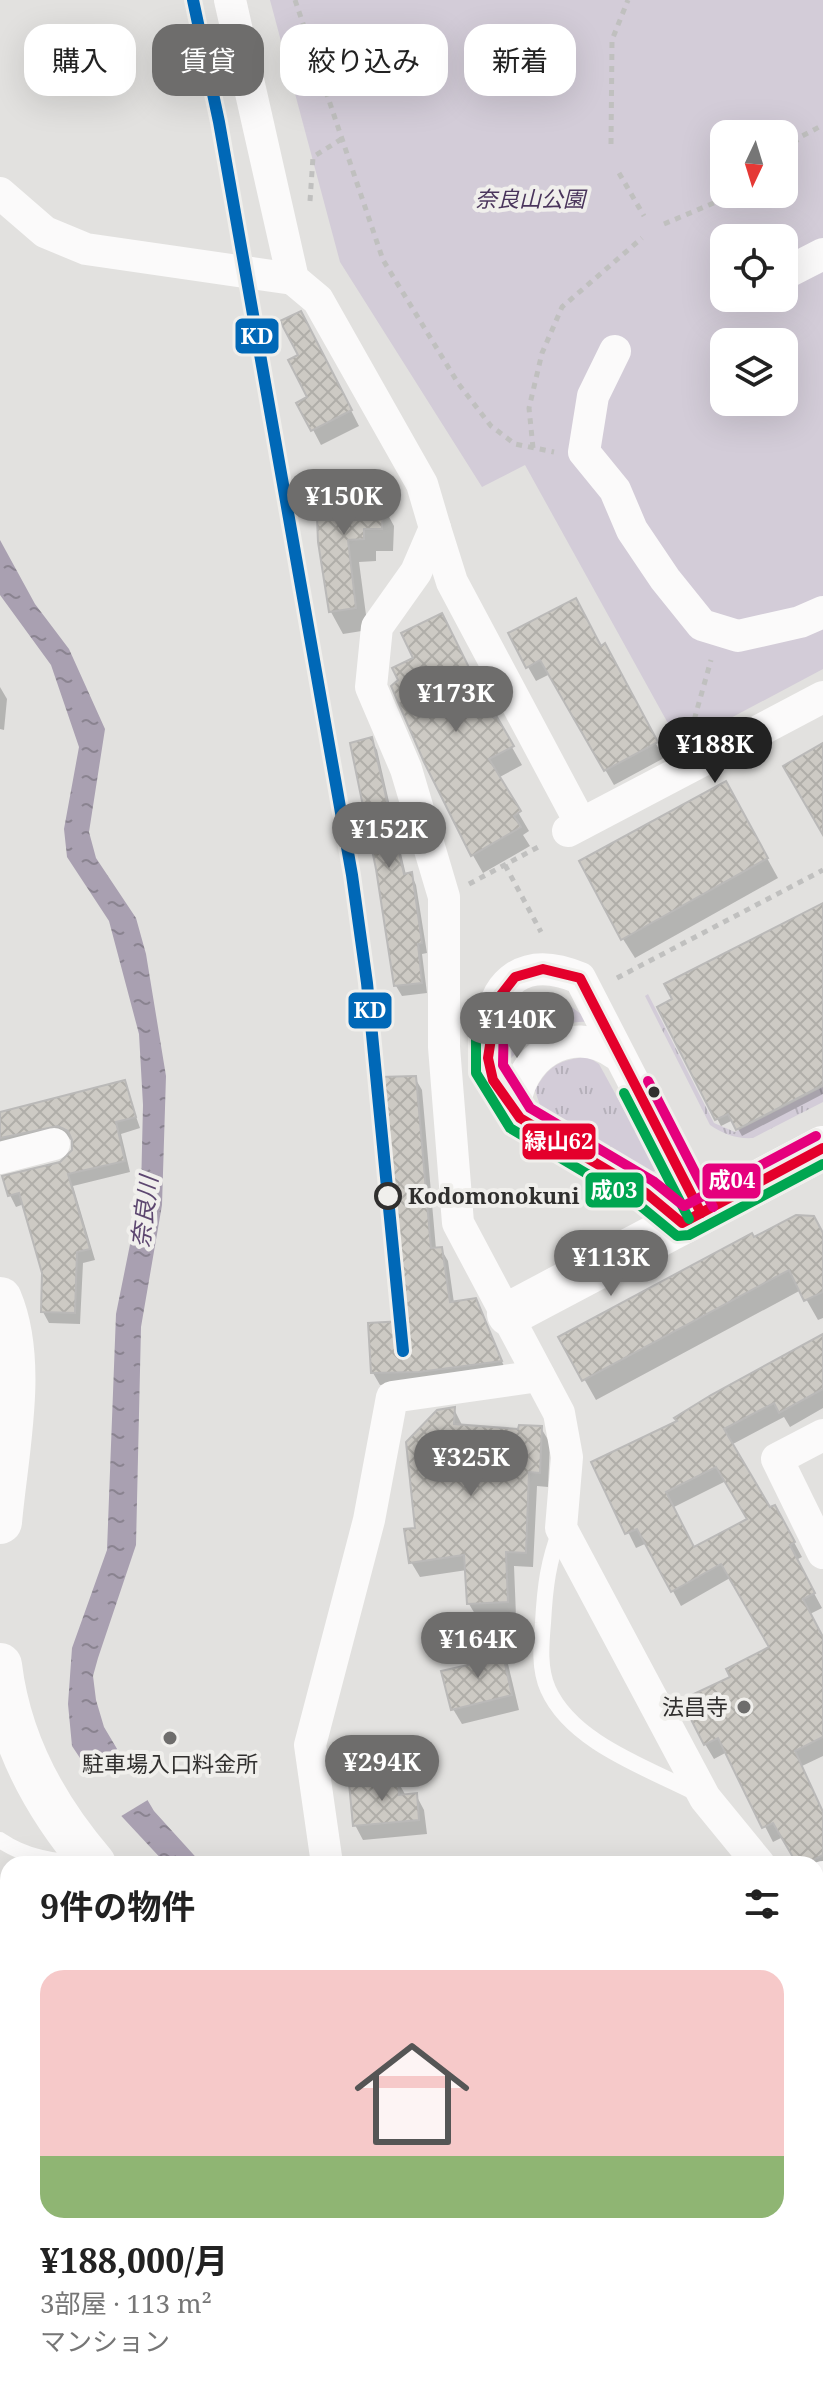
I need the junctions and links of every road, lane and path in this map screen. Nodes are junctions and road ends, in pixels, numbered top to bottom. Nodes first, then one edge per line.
1 (230, 0) edge
2 (295, 0) edge
3 (628, 0) edge
4 (823, 125) edge
5 (343, 138) junction
6 (798, 139) edge
7 (611, 144) dead end
8 (619, 173) dead end
9 (0, 193) edge
10 (310, 205) dead end
11 (710, 205) edge
12 (644, 216) dead end
13 (664, 224) dead end
14 (642, 238) dead end
15 (823, 254) edge
16 (798, 267) edge
17 (293, 279) junction
18 (615, 351) dead end
19 (533, 448) junction
20 (584, 452) junction
21 (435, 528) junction
22 (823, 612) edge
23 (712, 655) dead end
24 (823, 697) edge
25 (697, 710) dead end
26 (574, 827) junction
27 (505, 865) junction
28 (497, 869) dead end
29 (823, 870) edge
30 (541, 932) dead end
31 (617, 978) dead end
32 (616, 1054) junction
33 (515, 1112) junction
34 (54, 1144) dead end
35 (820, 1156) edge
36 (0, 1158) edge
37 (691, 1218) junction
38 (0, 1299) edge
39 (509, 1314) junction
40 (526, 1378) junction
41 (823, 1435) edge
42 (0, 1522) edge
43 (561, 1528) junction
44 (823, 1553) edge
45 (0, 1667) edge
46 (705, 1798) junction
47 (0, 1840) edge
48 (33, 1856) edge
49 (88, 1856) edge
50 (326, 1856) edge
51 (752, 1856) edge

1 - 17 street
2 - 5 path
3 - 7 path
4 - 6 path
5 - 10 path
5 - 19 path
8 - 12 path
9 - 17 street
11 - 13 path
14 - 19 path
15 - 16 street
17 - 21 street
18 - 20 street
19 - 20 path
20 - 22 street
21 - 26 street
21 - 39 street
23 - 25 path
24 - 26 street
26 - 27 path
27 - 28 path
27 - 30 path
29 - 31 path
32 - 33 street
32 - 33 street
32 - 37 street
33 - 37 street
34 - 36 street
35 - 37 main road
37 - 39 main road
38 - 42 main road
39 - 40 street
40 - 43 street
40 - 50 street
41 - 44 street
43 - 46 street
43 - 46 lane
45 - 49 main road
46 - 51 street
47 - 48 lane

